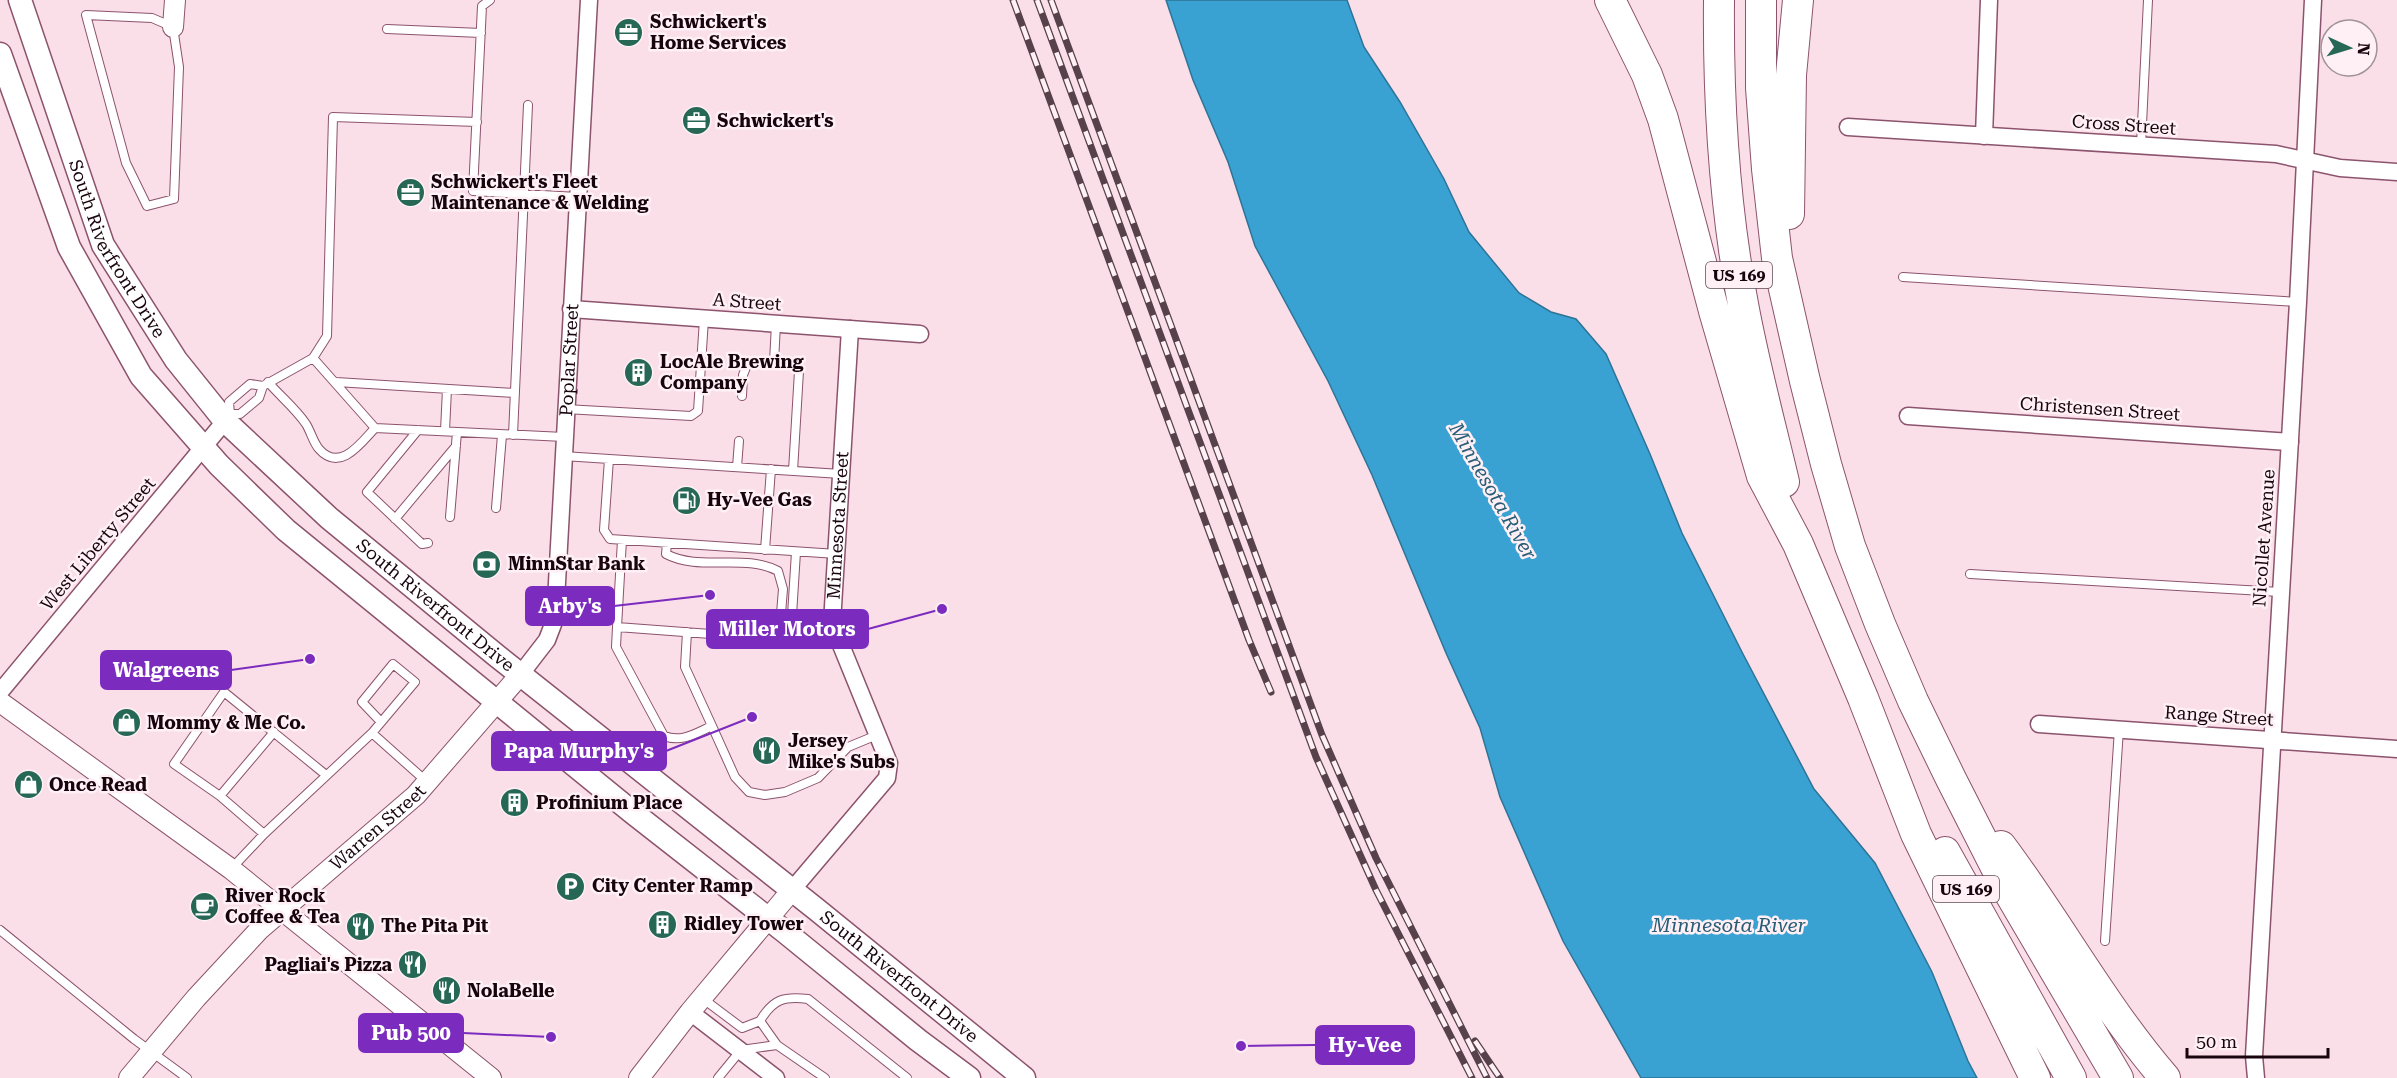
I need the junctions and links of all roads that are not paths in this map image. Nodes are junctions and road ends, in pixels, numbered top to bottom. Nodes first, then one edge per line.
1 (20, 0) edge
2 (175, 0) edge
3 (490, 0) edge
4 (589, 0) edge
5 (1610, 0) edge
6 (1719, 0) edge
7 (1761, 0) edge
8 (1798, 0) edge
9 (1989, 0) edge
10 (2148, 0) edge
11 (2313, 0) edge
12 (173, 27) junction
13 (387, 29) dead end
14 (481, 33) junction
15 (0, 54) edge
16 (528, 105) dead end
17 (477, 122) junction
18 (1848, 127) dead end
19 (1984, 135) junction
20 (2142, 145) junction
21 (2306, 162) junction
22 (2397, 172) edge
23 (524, 194) junction
24 (577, 197) junction
25 (1903, 277) dead end
26 (2298, 302) junction
27 (571, 309) junction
28 (704, 319) junction
29 (776, 324) junction
30 (850, 329) junction
31 (920, 334) dead end
32 (313, 358) junction
33 (774, 362) junction
34 (1805, 381) junction
35 (336, 382) junction
36 (265, 384) junction
37 (447, 389) junction
38 (514, 393) junction
39 (742, 396) dead end
40 (566, 410) junction
41 (1908, 416) dead end
42 (227, 418) junction
43 (375, 428) junction
44 (418, 430) junction
45 (446, 431) junction
46 (457, 432) junction
47 (502, 435) junction
48 (513, 435) junction
49 (564, 437) junction
50 (739, 441) dead end
51 (2290, 442) junction
52 (456, 446) junction
53 (204, 448) junction
54 (563, 456) junction
55 (609, 459) junction
56 (737, 467) junction
57 (771, 469) junction
58 (793, 471) junction
59 (841, 474) junction
60 (496, 508) dead end
61 (450, 517) dead end
62 (395, 519) junction
63 (622, 540) junction
64 (429, 543) dead end
65 (667, 543) junction
66 (1798, 544) junction
67 (765, 550) junction
68 (796, 552) junction
69 (837, 554) junction
70 (1970, 574) dead end
71 (2280, 592) junction
72 (617, 627) junction
73 (687, 632) junction
74 (779, 638) junction
75 (520, 675) junction
76 (0, 692) edge
77 (1863, 698) junction
78 (0, 702) edge
79 (497, 702) junction
80 (381, 722) junction
81 (2039, 724) dead end
82 (712, 726) junction
83 (2119, 728) junction
84 (274, 732) junction
85 (372, 733) junction
86 (877, 735) junction
87 (2271, 740) junction
88 (2397, 748) edge
89 (326, 776) junction
90 (1951, 779) junction
91 (427, 782) junction
92 (220, 796) junction
93 (264, 834) junction
94 (231, 869) junction
95 (792, 890) junction
96 (282, 910) junction
97 (768, 919) junction
98 (0, 930) edge
99 (2105, 941) dead end
100 (696, 1005) junction
101 (760, 1021) junction
102 (777, 1045) junction
103 (741, 1050) junction
104 (151, 1052) junction
105 (129, 1078) edge
106 (187, 1078) edge
107 (490, 1078) edge
108 (639, 1078) edge
109 (718, 1078) edge
110 (776, 1078) edge
111 (825, 1078) edge
112 (907, 1078) edge
113 (969, 1078) edge
114 (1024, 1078) edge
115 (2035, 1078) edge
116 (2071, 1078) edge
117 (2118, 1078) edge
118 (2165, 1078) edge
119 (2256, 1078) edge

1 - 42 main road, South Riverfront Drive
2 - 12 street
3 - 14 lane
4 - 24 street, Poplar Street
5 - 66 highway
6 - 66 highway, US 169
7 - 34 highway, US 169
8 - 34 highway
9 - 19 street
10 - 20 lane
11 - 21 street, Nicollet Avenue
12 - 12 lane
13 - 14 lane
14 - 17 lane
15 - 53 main road, South Riverfront Drive
16 - 23 lane
17 - 23 lane
17 - 32 lane
18 - 19 street, Cross Street
19 - 20 street, Cross Street
20 - 21 street, Cross Street
21 - 22 street, Cross Street
21 - 26 street, Nicollet Avenue
23 - 24 lane
23 - 38 lane
24 - 27 street, Poplar Street
25 - 26 lane
26 - 51 street, Nicollet Avenue
27 - 28 street, A Street
27 - 40 street, Poplar Street
28 - 29 street, A Street
28 - 40 lane
29 - 30 street, A Street
29 - 33 lane
30 - 31 street, A Street
30 - 59 street, Minnesota Street
32 - 35 lane
32 - 36 lane
33 - 39 lane
33 - 58 lane
34 - 90 highway, US 169
35 - 37 lane
35 - 43 lane
36 - 42 lane
36 - 42 lane
36 - 43 lane
37 - 38 lane
37 - 45 lane
38 - 48 lane
40 - 49 street, Poplar Street
41 - 51 street, Christensen Street
42 - 53 street, West Liberty Street
42 - 75 main road, South Riverfront Drive
43 - 44 lane
44 - 45 lane
44 - 62 lane
45 - 46 lane
46 - 47 lane
46 - 52 lane
47 - 48 lane
47 - 60 lane
48 - 49 lane
49 - 54 street, Poplar Street
50 - 56 lane
51 - 71 street, Nicollet Avenue
52 - 61 lane
52 - 62 lane
53 - 76 street, West Liberty Street
53 - 79 main road, South Riverfront Drive
54 - 55 lane
54 - 75 street, Poplar Street
55 - 56 lane
55 - 63 lane
56 - 57 lane
57 - 58 lane
57 - 67 lane
58 - 59 lane
59 - 69 street, Minnesota Street
62 - 64 lane
63 - 65 lane
63 - 72 lane
65 - 67 lane
65 - 74 lane
66 - 77 highway, US 169
67 - 68 lane
68 - 69 lane
68 - 74 lane
69 - 86 street, Minnesota Street
70 - 71 lane
71 - 87 street, Nicollet Avenue
72 - 73 lane
72 - 82 lane
73 - 74 lane
73 - 82 lane
75 - 79 street, Poplar Street
75 - 95 main road, South Riverfront Drive
77 - 115 highway
77 - 116 highway, US 169
78 - 94 street
79 - 91 street, Warren Street
79 - 97 main road, South Riverfront Drive
80 - 80 lane
80 - 85 lane
81 - 83 street, Range Street
82 - 86 lane
83 - 87 street, Range Street
83 - 99 lane
84 - 89 lane
84 - 92 lane
84 - 92 lane
85 - 89 lane
85 - 91 lane
86 - 95 street, Minnesota Street
87 - 88 street, Range Street
87 - 119 street, Nicollet Avenue
89 - 93 lane
90 - 117 highway, US 169
90 - 118 highway
91 - 96 street, Warren Street
92 - 93 lane
93 - 94 lane
94 - 96 street
95 - 97 street, Minnesota Street
95 - 114 main road, South Riverfront Drive
96 - 104 street, Warren Street
96 - 107 street
97 - 100 street, Minnesota Street
97 - 113 main road, South Riverfront Drive
98 - 104 lane
100 - 101 lane
100 - 103 street
100 - 108 street, Minnesota Street
101 - 102 lane
101 - 112 lane
102 - 103 lane
102 - 111 lane
103 - 109 lane
103 - 110 street
104 - 105 street, Warren Street
104 - 106 lane

